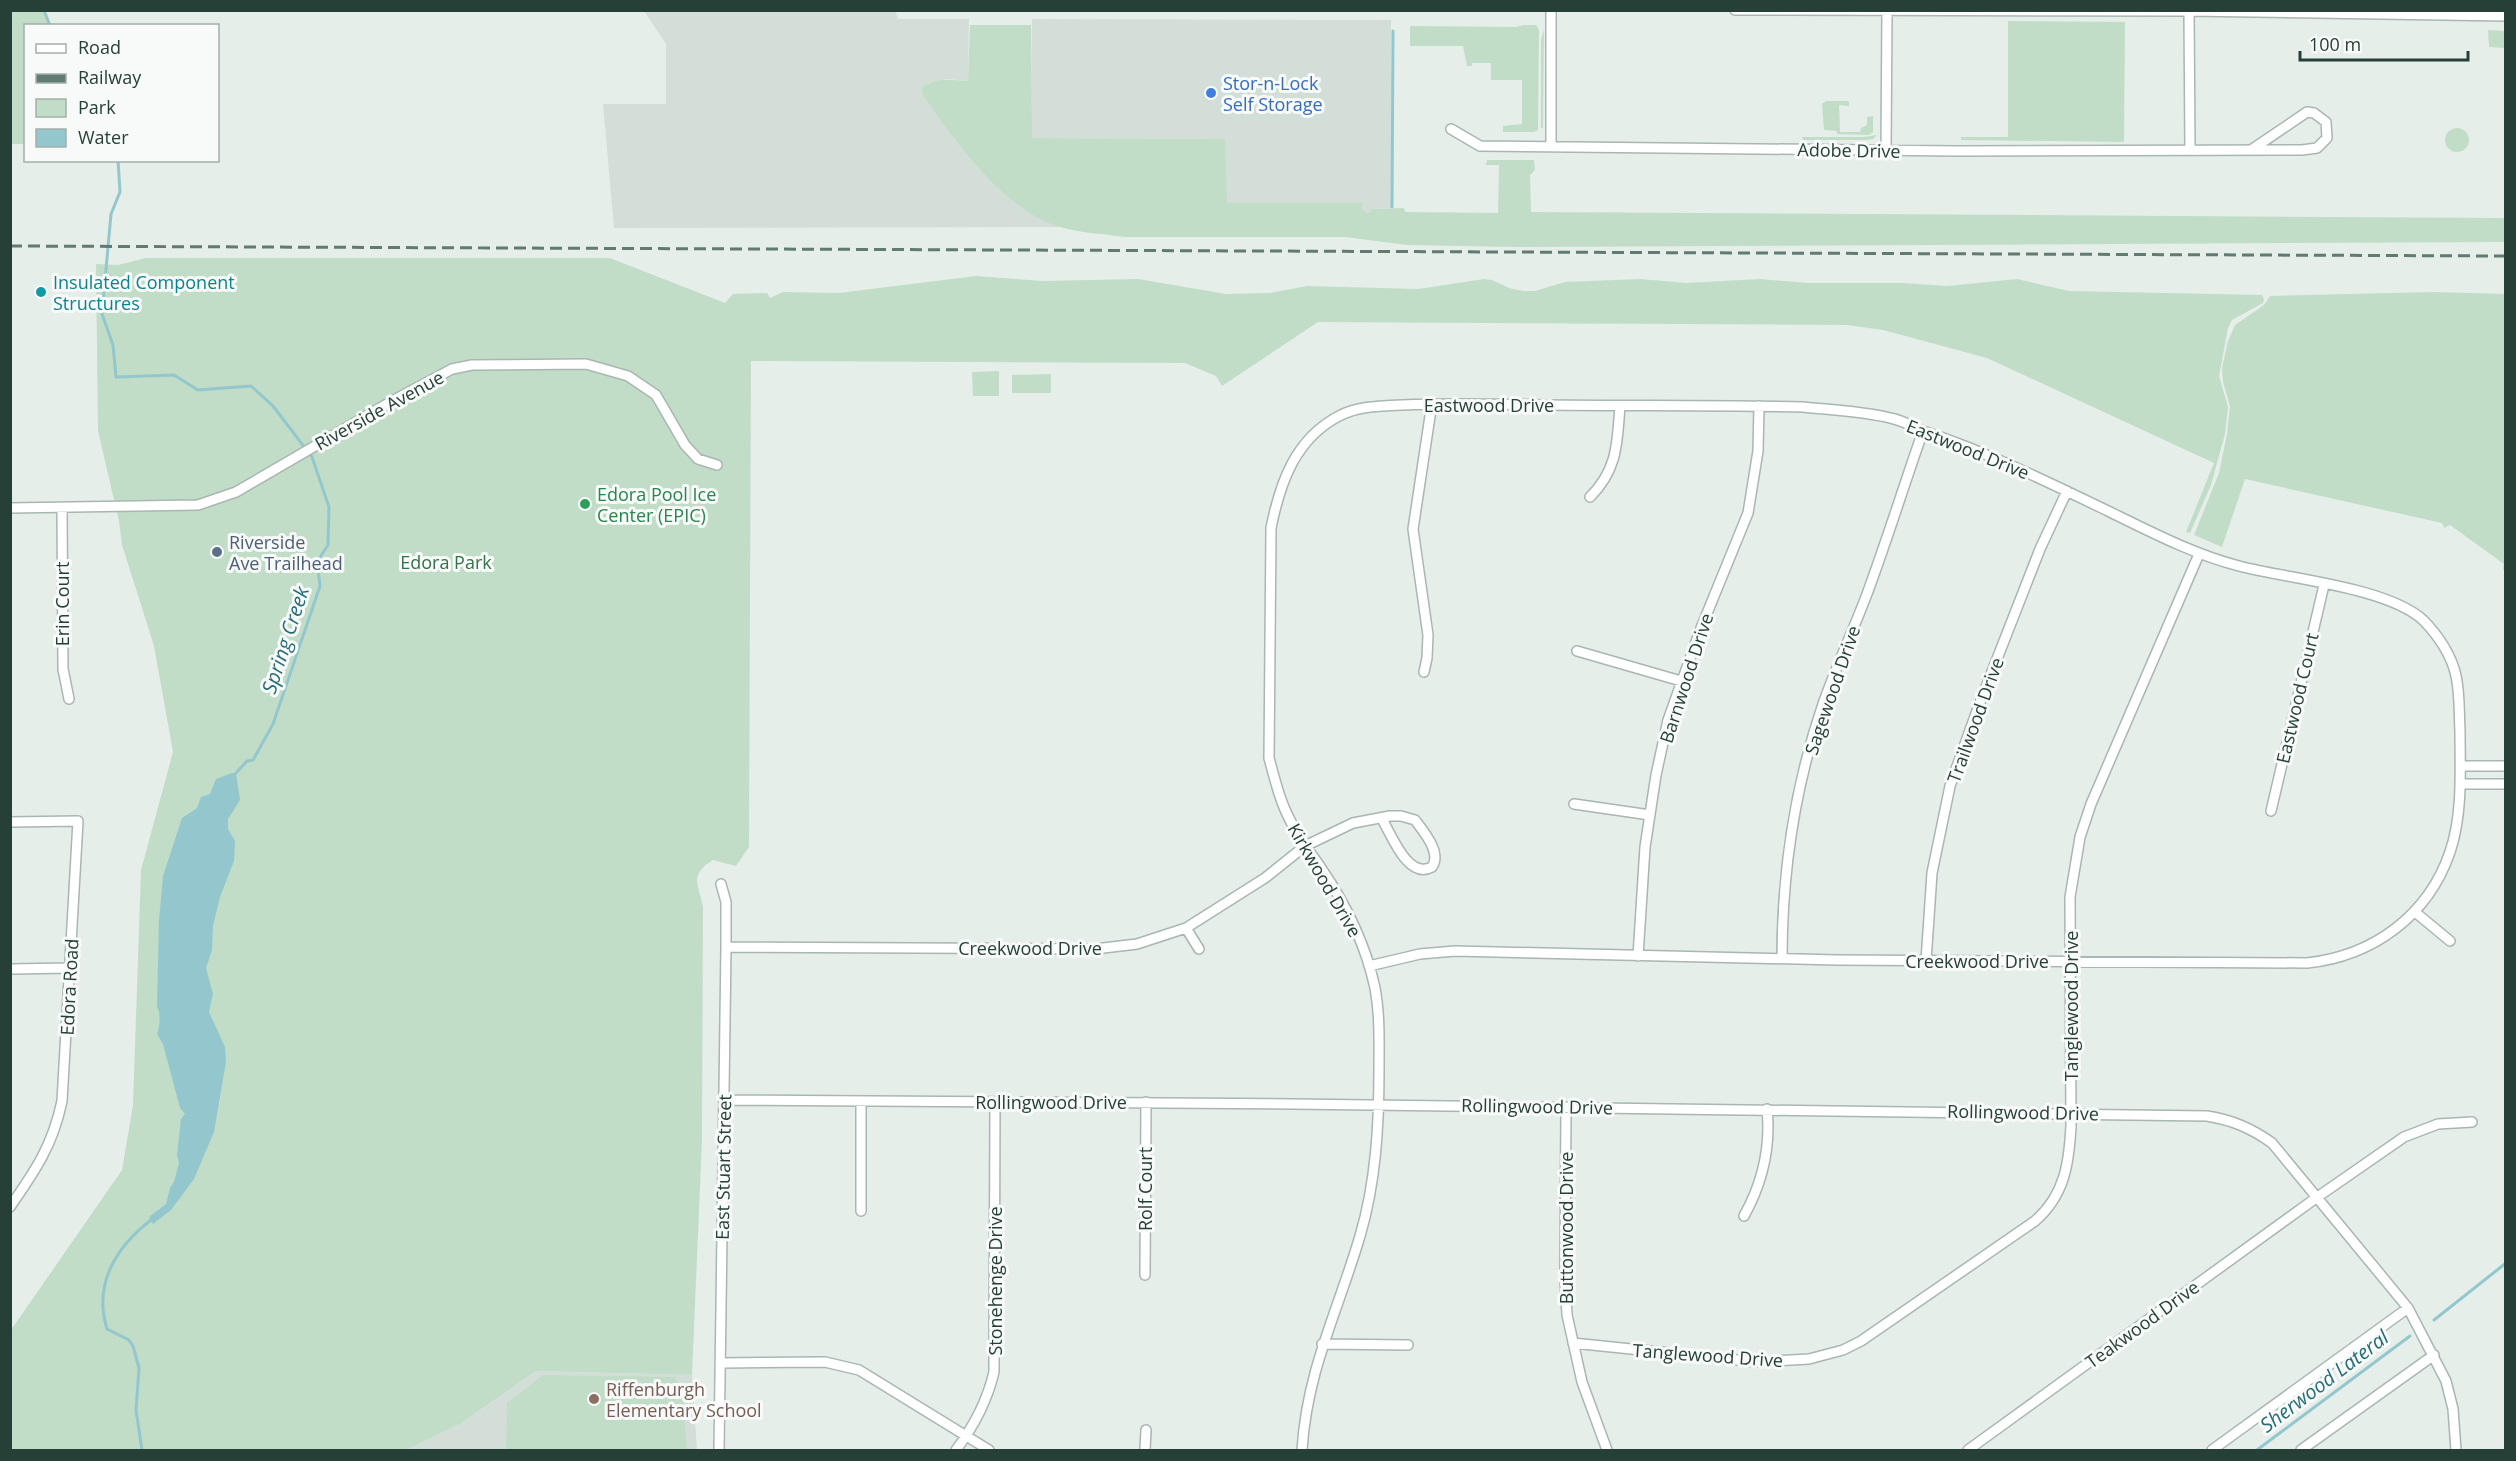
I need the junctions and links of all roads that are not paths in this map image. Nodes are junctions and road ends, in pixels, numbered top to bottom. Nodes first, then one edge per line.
1 (1551, 10) edge
2 (1735, 10) edge
3 (1887, 11) edge
4 (2053, 11) edge
5 (2189, 11) edge
6 (2415, 13) edge
7 (2505, 16) edge
8 (1451, 129) dead end
9 (1551, 147) junction
10 (1886, 150) junction
11 (2190, 150) junction
12 (2251, 150) junction
13 (1432, 404) junction
14 (1620, 406) junction
15 (1759, 406) junction
16 (1923, 431) junction
17 (1300, 450) joint
18 (717, 465) dead end
19 (2067, 491) junction
20 (1590, 497) dead end
21 (10, 508) edge
22 (62, 508) junction
23 (2199, 554) junction
24 (2324, 585) junction
25 (1577, 651) dead end
26 (1424, 672) dead end
27 (1681, 681) junction
28 (69, 699) dead end
29 (2460, 766) junction
30 (2505, 766) edge
31 (2460, 784) junction
32 (2505, 784) edge
33 (1574, 804) dead end
34 (2271, 811) dead end
35 (1650, 815) junction
36 (1382, 819) junction
37 (10, 822) edge
38 (1305, 846) junction
39 (721, 884) dead end
40 (2415, 912) junction
41 (1186, 928) junction
42 (2450, 941) dead end
43 (726, 946) junction
44 (1199, 949) dead end
45 (1638, 956) junction
46 (1782, 959) junction
47 (1926, 961) junction
48 (2070, 962) junction
49 (1369, 966) junction
50 (70, 968) junction
51 (10, 969) edge
52 (724, 1100) junction
53 (861, 1101) junction
54 (995, 1102) junction
55 (1146, 1102) junction
56 (1379, 1104) junction
57 (1566, 1107) junction
58 (1767, 1109) junction
59 (2071, 1113) junction
60 (2472, 1122) dead end
61 (2316, 1198) junction
62 (10, 1207) edge
63 (861, 1211) dead end
64 (1744, 1216) dead end
65 (1145, 1275) dead end
66 (2408, 1308) junction
67 (1573, 1343) junction
68 (1322, 1344) junction
69 (1408, 1345) dead end
70 (2434, 1355) junction
71 (721, 1363) junction
72 (1146, 1430) dead end
73 (967, 1436) junction
74 (719, 1450) edge
75 (956, 1450) edge
76 (989, 1450) edge
77 (1145, 1450) edge
78 (1302, 1450) edge
79 (1607, 1450) edge
80 (1968, 1450) edge
81 (2212, 1450) edge
82 (2301, 1450) edge
83 (2456, 1450) edge

1 - 9 street
2 - 3 street
3 - 4 street
3 - 10 street
4 - 5 street
5 - 6 street
5 - 11 street
6 - 7 street
8 - 9 street, Adobe Drive
9 - 10 street, Adobe Drive
10 - 11 street, Adobe Drive
11 - 12 street, Adobe Drive
12 - 12 street, Adobe Drive
13 - 14 street, Eastwood Drive
13 - 17 street, Eastwood Drive
13 - 26 street
14 - 15 street, Eastwood Drive
14 - 20 street
15 - 16 street, Eastwood Drive
15 - 27 street, Barnwood Drive
16 - 19 street, Eastwood Drive
16 - 46 street, Sagewood Drive
17 - 38 street, Kirkwood Drive
18 - 22 street, Riverside Avenue
19 - 23 street, Eastwood Drive
19 - 47 street, Trailwood Drive
21 - 22 street, Riverside Avenue
22 - 28 street, Erin Court
23 - 24 street, Eastwood Drive
23 - 48 street, Tanglewood Drive
24 - 29 street, Eastwood Drive
24 - 34 street, Eastwood Court
25 - 27 street
27 - 35 street, Barnwood Drive
29 - 30 street
29 - 31 street, Creekwood Drive
31 - 32 street
31 - 40 street, Creekwood Drive
33 - 35 street
35 - 45 street, Barnwood Drive
36 - 36 street, Creekwood Drive
36 - 38 street, Creekwood Drive
37 - 50 street, Edora Road
38 - 41 street, Creekwood Drive
38 - 49 street, Kirkwood Drive
39 - 43 street, East Stuart Street
40 - 42 street
40 - 48 street, Creekwood Drive
41 - 43 street, Creekwood Drive
41 - 44 street
43 - 52 street, East Stuart Street
45 - 46 street, Creekwood Drive
45 - 49 street, Creekwood Drive
46 - 47 street, Creekwood Drive
47 - 48 street, Creekwood Drive
48 - 59 street, Tanglewood Drive
49 - 56 street, Kirkwood Drive
50 - 51 street
50 - 62 street, Edora Road
52 - 53 street, Rollingwood Drive
52 - 71 street, East Stuart Street
53 - 54 street, Rollingwood Drive
53 - 63 street
54 - 55 street, Rollingwood Drive
54 - 73 street, Stonehenge Drive
55 - 56 street, Rollingwood Drive
55 - 65 street, Rolf Court
56 - 57 street, Rollingwood Drive
56 - 68 street, Kirkwood Drive
57 - 58 street, Rollingwood Drive
57 - 67 street, Buttonwood Drive
58 - 59 street, Rollingwood Drive
58 - 64 street
59 - 61 street, Rollingwood Drive
59 - 67 street, Tanglewood Drive
60 - 61 street, Teakwood Drive
61 - 66 street, Rollingwood Drive
61 - 80 street, Teakwood Drive
66 - 70 street, Rollingwood Drive
66 - 81 street
67 - 79 street, Buttonwood Drive
68 - 69 street
68 - 78 street, Kirkwood Drive
70 - 82 street
70 - 83 street, Rollingwood Drive
71 - 73 street
71 - 74 street, East Stuart Street
72 - 77 street
73 - 75 street, Stonehenge Drive
73 - 76 street

